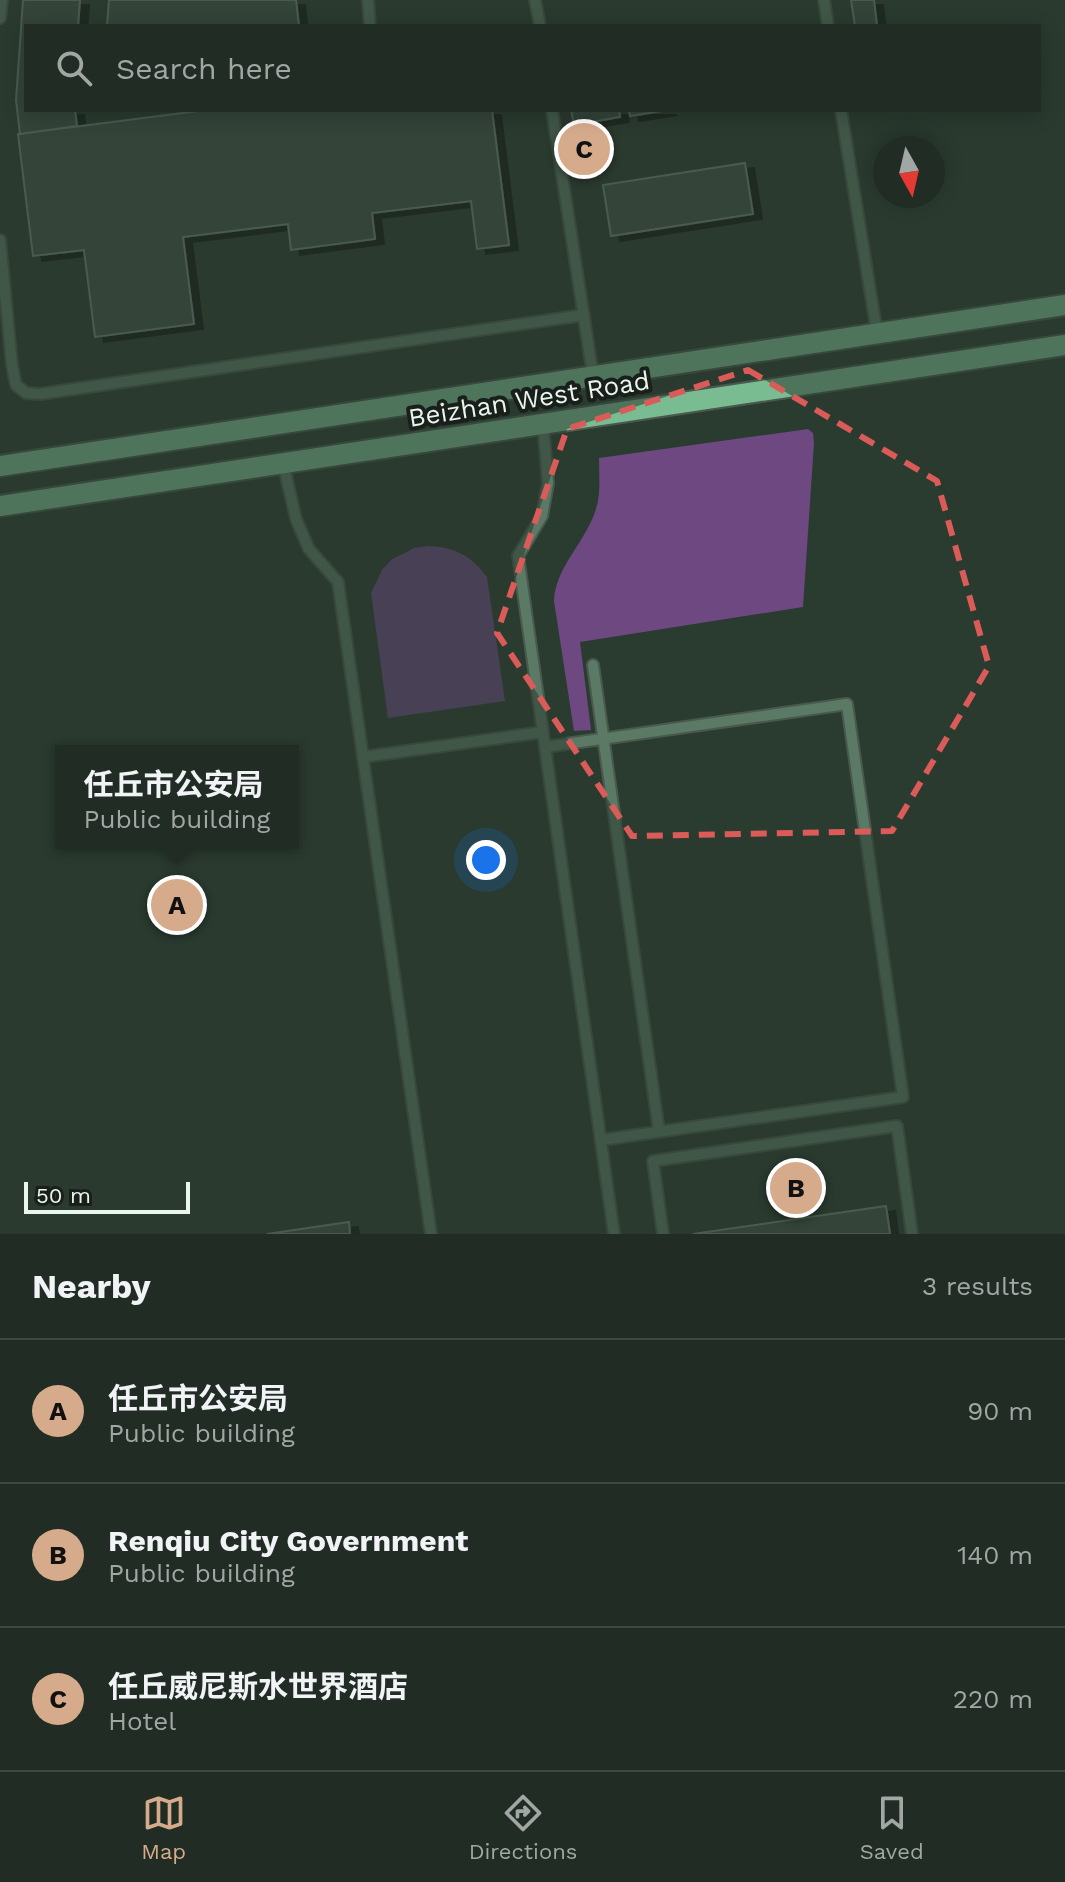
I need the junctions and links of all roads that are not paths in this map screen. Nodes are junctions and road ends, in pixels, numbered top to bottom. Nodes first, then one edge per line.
1 (2, 0) edge
2 (368, 0) edge
3 (535, 0) edge
4 (824, 0) edge
5 (0, 18) edge
6 (370, 24) edge
7 (540, 24) edge
8 (828, 24) edge
9 (552, 112) edge
10 (841, 112) edge
11 (0, 240) edge
12 (1065, 305) edge
13 (584, 315) junction
14 (877, 333) junction
15 (1065, 345) edge
16 (593, 376) junction
17 (543, 424) junction
18 (283, 463) junction
19 (0, 466) edge
20 (0, 506) edge
21 (593, 665) dead end
22 (543, 732) junction
23 (603, 738) junction
24 (545, 747) junction
25 (363, 757) junction
26 (659, 1131) junction
27 (601, 1140) junction
28 (431, 1234) edge
29 (614, 1234) edge
30 (663, 1234) edge
31 (912, 1234) edge

1 - 5 lane
2 - 6 lane
3 - 7 lane
4 - 8 lane
9 - 13 lane
10 - 14 lane
11 - 13 lane
12 - 14 main road, Beizhan West Road
13 - 16 lane
14 - 16 main road, Beizhan West Road
15 - 17 main road, Beizhan West Road
16 - 19 main road, Beizhan West Road
17 - 18 main road, Beizhan West Road
17 - 22 lane
18 - 20 main road, Beizhan West Road
18 - 25 lane
21 - 23 lane
22 - 24 lane
22 - 25 lane
23 - 24 lane
23 - 26 lane
23 - 26 lane
24 - 27 lane
25 - 28 lane
26 - 27 lane
27 - 29 lane
30 - 31 lane

